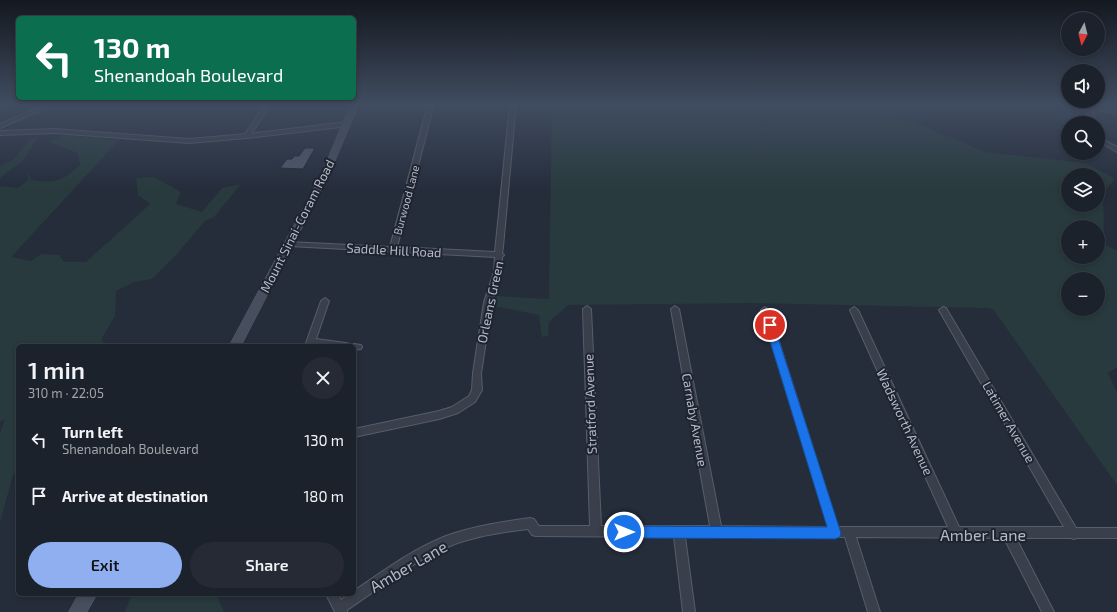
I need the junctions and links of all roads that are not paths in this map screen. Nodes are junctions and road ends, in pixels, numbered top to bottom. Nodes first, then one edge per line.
1 (0, 133) edge
2 (13, 133) edge
3 (78, 133) edge
4 (249, 133) edge
5 (275, 133) edge
6 (342, 133) edge
7 (424, 133) edge
8 (510, 133) edge
9 (247, 136) junction
10 (1105, 143) edge
11 (1117, 150) edge
12 (289, 244) junction
13 (393, 250) junction
14 (500, 255) junction
15 (325, 301) dead end
16 (587, 309) dead end
17 (675, 309) dead end
18 (765, 310) dead end
19 (854, 310) dead end
20 (943, 310) dead end
21 (236, 344) edge
22 (310, 344) edge
23 (356, 433) edge
24 (596, 531) junction
25 (716, 531) junction
26 (679, 532) junction
27 (835, 533) junction
28 (956, 533) junction
29 (1117, 533) edge
30 (848, 534) junction
31 (1008, 534) junction
32 (1074, 534) junction
33 (89, 596) edge
34 (333, 596) edge
35 (340, 610) edge
36 (77, 612) edge
37 (689, 612) edge
38 (874, 612) edge
39 (1048, 612) edge

1 - 2 street
3 - 9 street
4 - 9 street
5 - 9 street
6 - 12 main road, Mount Sinai-Coram Road
7 - 13 street, Burwood Lane
8 - 14 street, Orleans Green
10 - 11 street
12 - 13 street, Saddle Hill Road
12 - 21 main road, Mount Sinai-Coram Road
13 - 14 street, Saddle Hill Road
14 - 23 street, Orleans Green
15 - 22 street
16 - 24 street, Stratford Avenue
17 - 25 street, Carnaby Avenue
18 - 27 street
19 - 28 street, Wadsworth Avenue
20 - 32 street, Latimer Avenue
24 - 26 street, Amber Lane
24 - 35 street, Amber Lane
25 - 26 street, Amber Lane
25 - 27 street, Amber Lane
26 - 37 street
27 - 30 street, Amber Lane
28 - 30 street, Amber Lane
28 - 31 street, Amber Lane
29 - 32 street, Amber Lane
30 - 38 street
31 - 32 street, Amber Lane
31 - 39 street
33 - 36 main road
34 - 35 street

